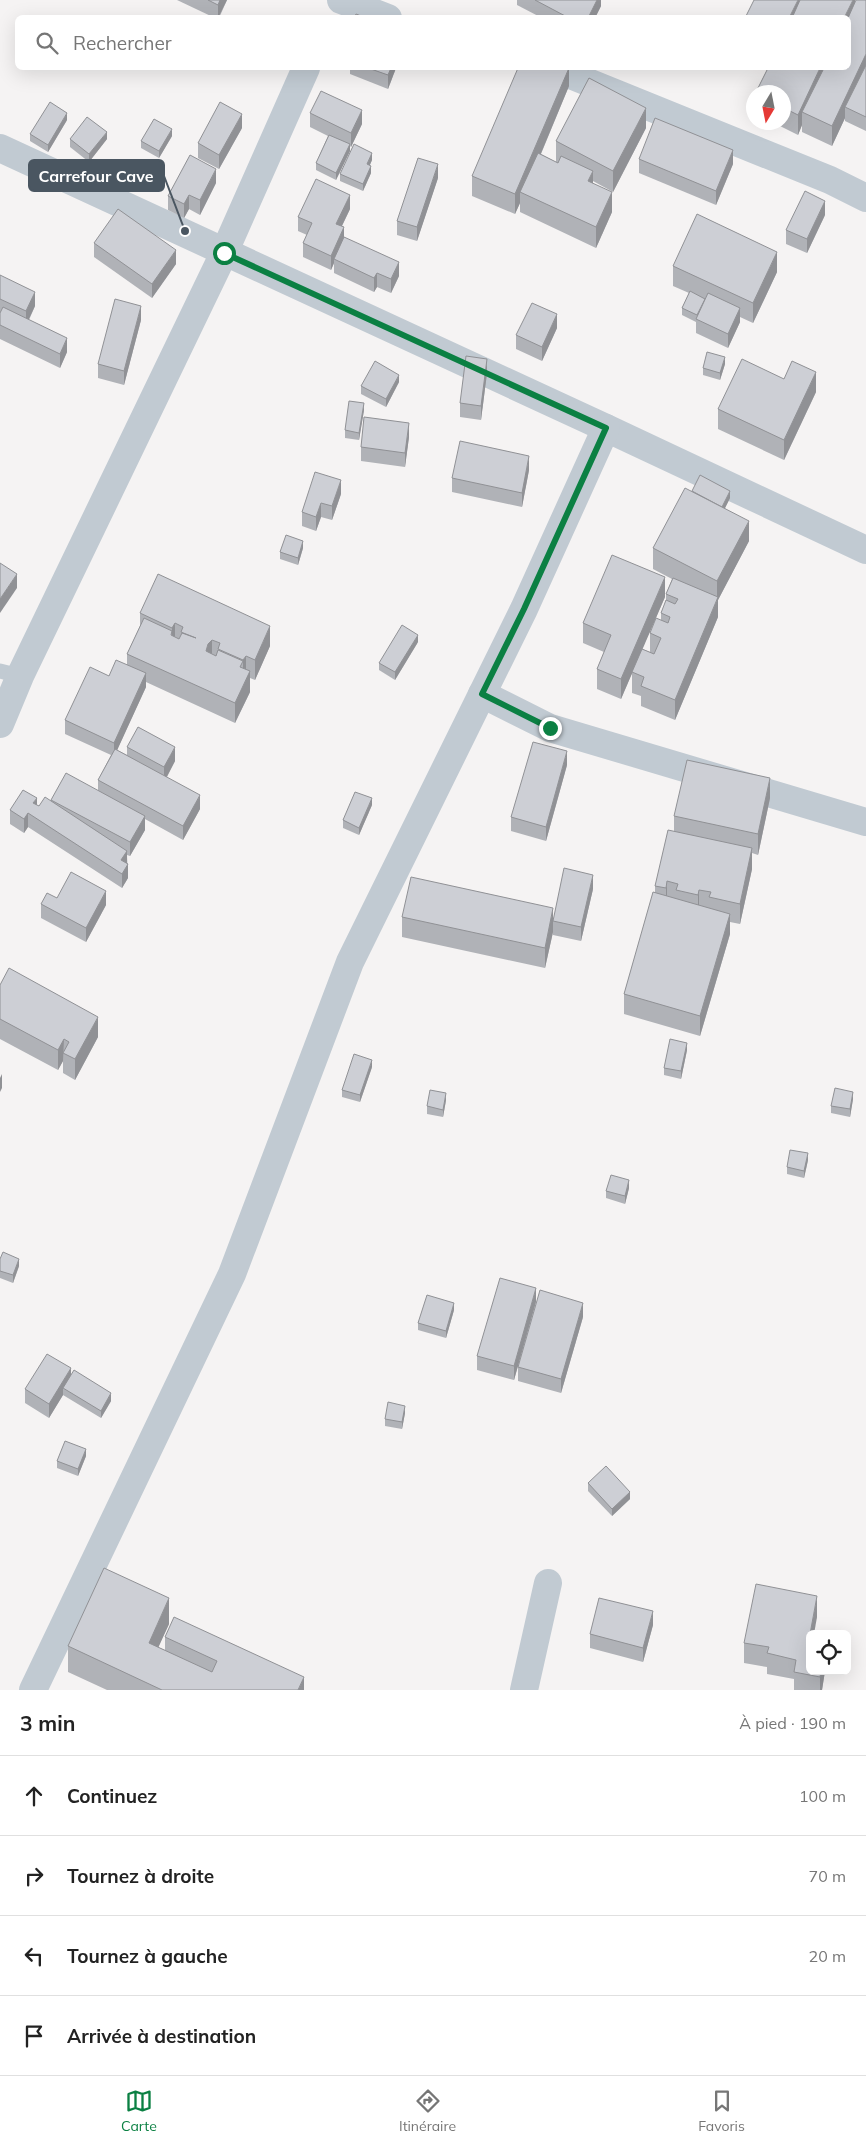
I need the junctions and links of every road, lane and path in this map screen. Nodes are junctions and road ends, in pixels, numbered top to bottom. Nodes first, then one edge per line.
1 (336, 0) edge
2 (340, 0) edge
3 (329, 15) edge
4 (380, 15) edge
5 (305, 70) edge
6 (553, 70) edge
7 (0, 148) edge
8 (866, 198) edge
9 (224, 253) junction
10 (606, 428) junction
11 (866, 550) edge
12 (10, 674) edge
13 (482, 694) junction
14 (0, 724) edge
15 (866, 822) edge
16 (548, 1583) dead end
17 (33, 1690) edge
18 (524, 1690) edge

1 - 3 street
2 - 4 street
5 - 9 street
6 - 8 street
7 - 9 street
9 - 10 street
9 - 12 street
10 - 11 street
10 - 13 street
12 - 14 street
13 - 15 street
13 - 17 street
16 - 18 street

